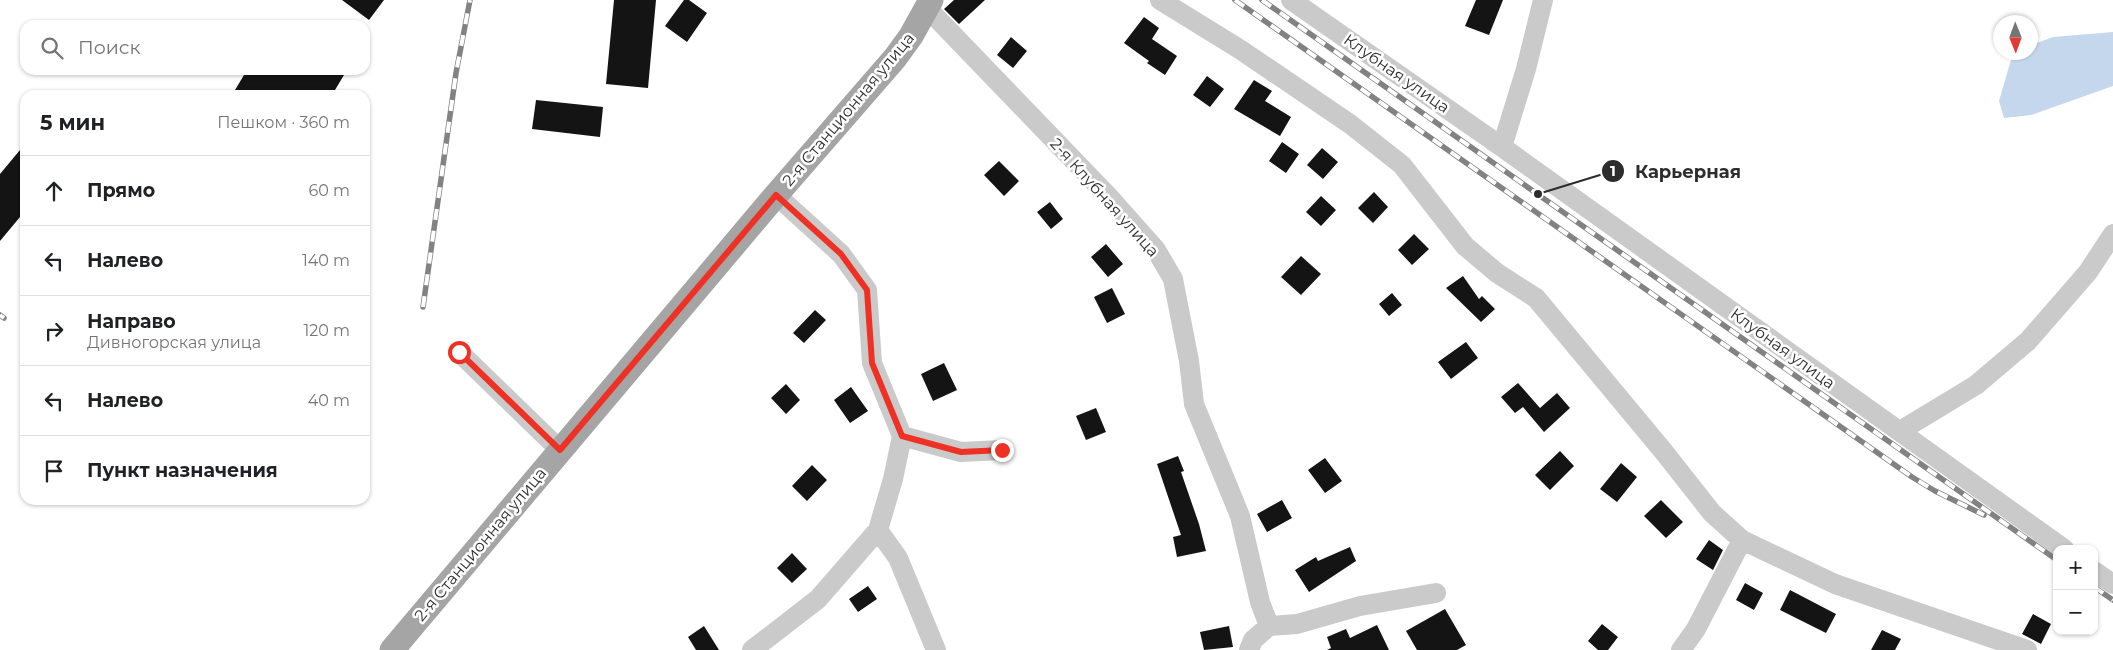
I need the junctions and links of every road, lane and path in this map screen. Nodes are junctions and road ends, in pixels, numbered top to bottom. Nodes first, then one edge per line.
1 (1160, 0) edge
2 (1291, 0) edge
3 (1543, 0) edge
4 (929, 4) edge
5 (1502, 147) junction
6 (776, 195) junction
7 (2113, 234) edge
8 (459, 352) dead end
9 (1900, 431) junction
10 (902, 436) junction
11 (560, 450) junction
12 (1002, 450) dead end
13 (878, 530) junction
14 (1742, 540) junction
15 (2058, 545) edge
16 (2098, 574) edge
17 (2113, 584) edge
18 (1436, 593) dead end
19 (1269, 626) junction
20 (392, 650) edge
21 (752, 650) edge
22 (936, 650) edge
23 (1248, 650) edge
24 (1681, 650) edge
25 (2027, 650) edge

1 - 14 street
2 - 5 street, Клубная улица
3 - 5 street
4 - 6 main road, 2-я Станционная улица
4 - 19 street, 2-я Клубная улица
5 - 9 street, Клубная улица
6 - 10 street
6 - 11 main road, 2-я Станционная улица
7 - 9 street
8 - 11 street
9 - 15 street, Клубная улица
10 - 12 street
10 - 13 street
11 - 20 main road, 2-я Станционная улица
13 - 21 street
13 - 22 street
14 - 24 street
14 - 25 street
16 - 17 street
18 - 19 street
19 - 23 street

